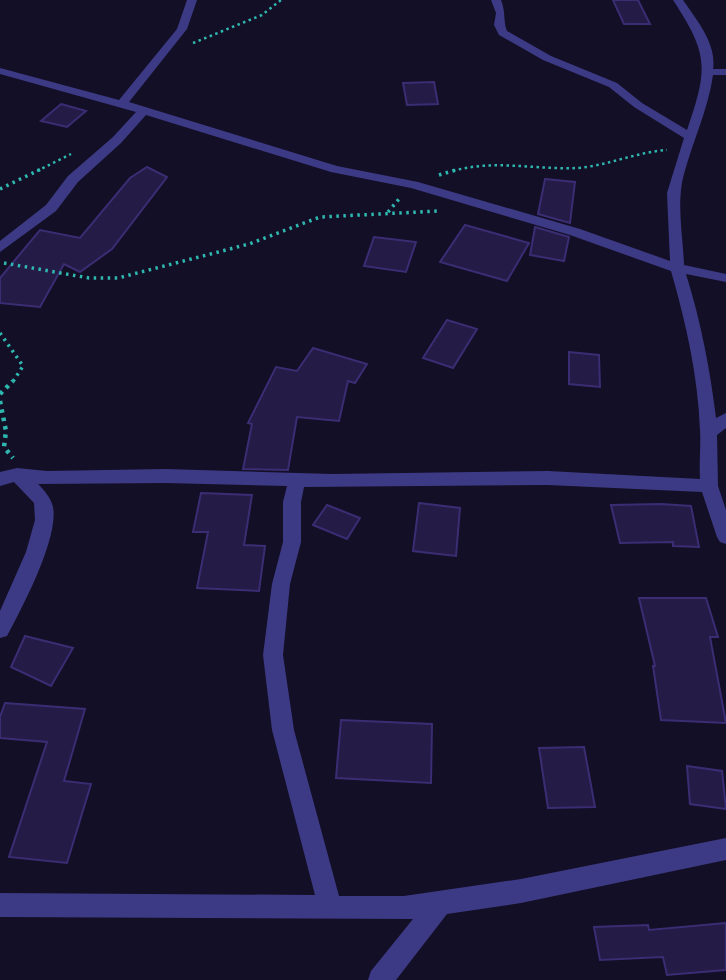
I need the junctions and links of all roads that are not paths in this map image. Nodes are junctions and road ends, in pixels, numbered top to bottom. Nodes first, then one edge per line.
1 (192, 0) edge
2 (496, 0) edge
3 (678, 0) edge
4 (0, 71) edge
5 (708, 72) junction
6 (726, 72) edge
7 (122, 104) junction
8 (143, 110) junction
9 (690, 137) junction
10 (0, 248) edge
11 (677, 268) junction
12 (726, 278) edge
13 (726, 419) edge
14 (709, 433) junction
15 (8, 477) edge
16 (296, 480) junction
17 (709, 486) junction
18 (726, 537) edge
19 (0, 630) edge
20 (726, 849) edge
21 (440, 903) junction
22 (0, 905) edge
23 (330, 908) junction
24 (380, 980) edge

1 - 7 street
2 - 9 street
3 - 5 street
4 - 7 street
5 - 6 street
5 - 9 street
7 - 8 street
8 - 10 street
8 - 11 street
9 - 11 street
11 - 12 street
11 - 14 street
13 - 14 street
14 - 17 street
15 - 16 street
15 - 19 street
16 - 17 street
16 - 23 street
17 - 18 street
20 - 21 street
21 - 23 street
21 - 24 street
22 - 23 street

